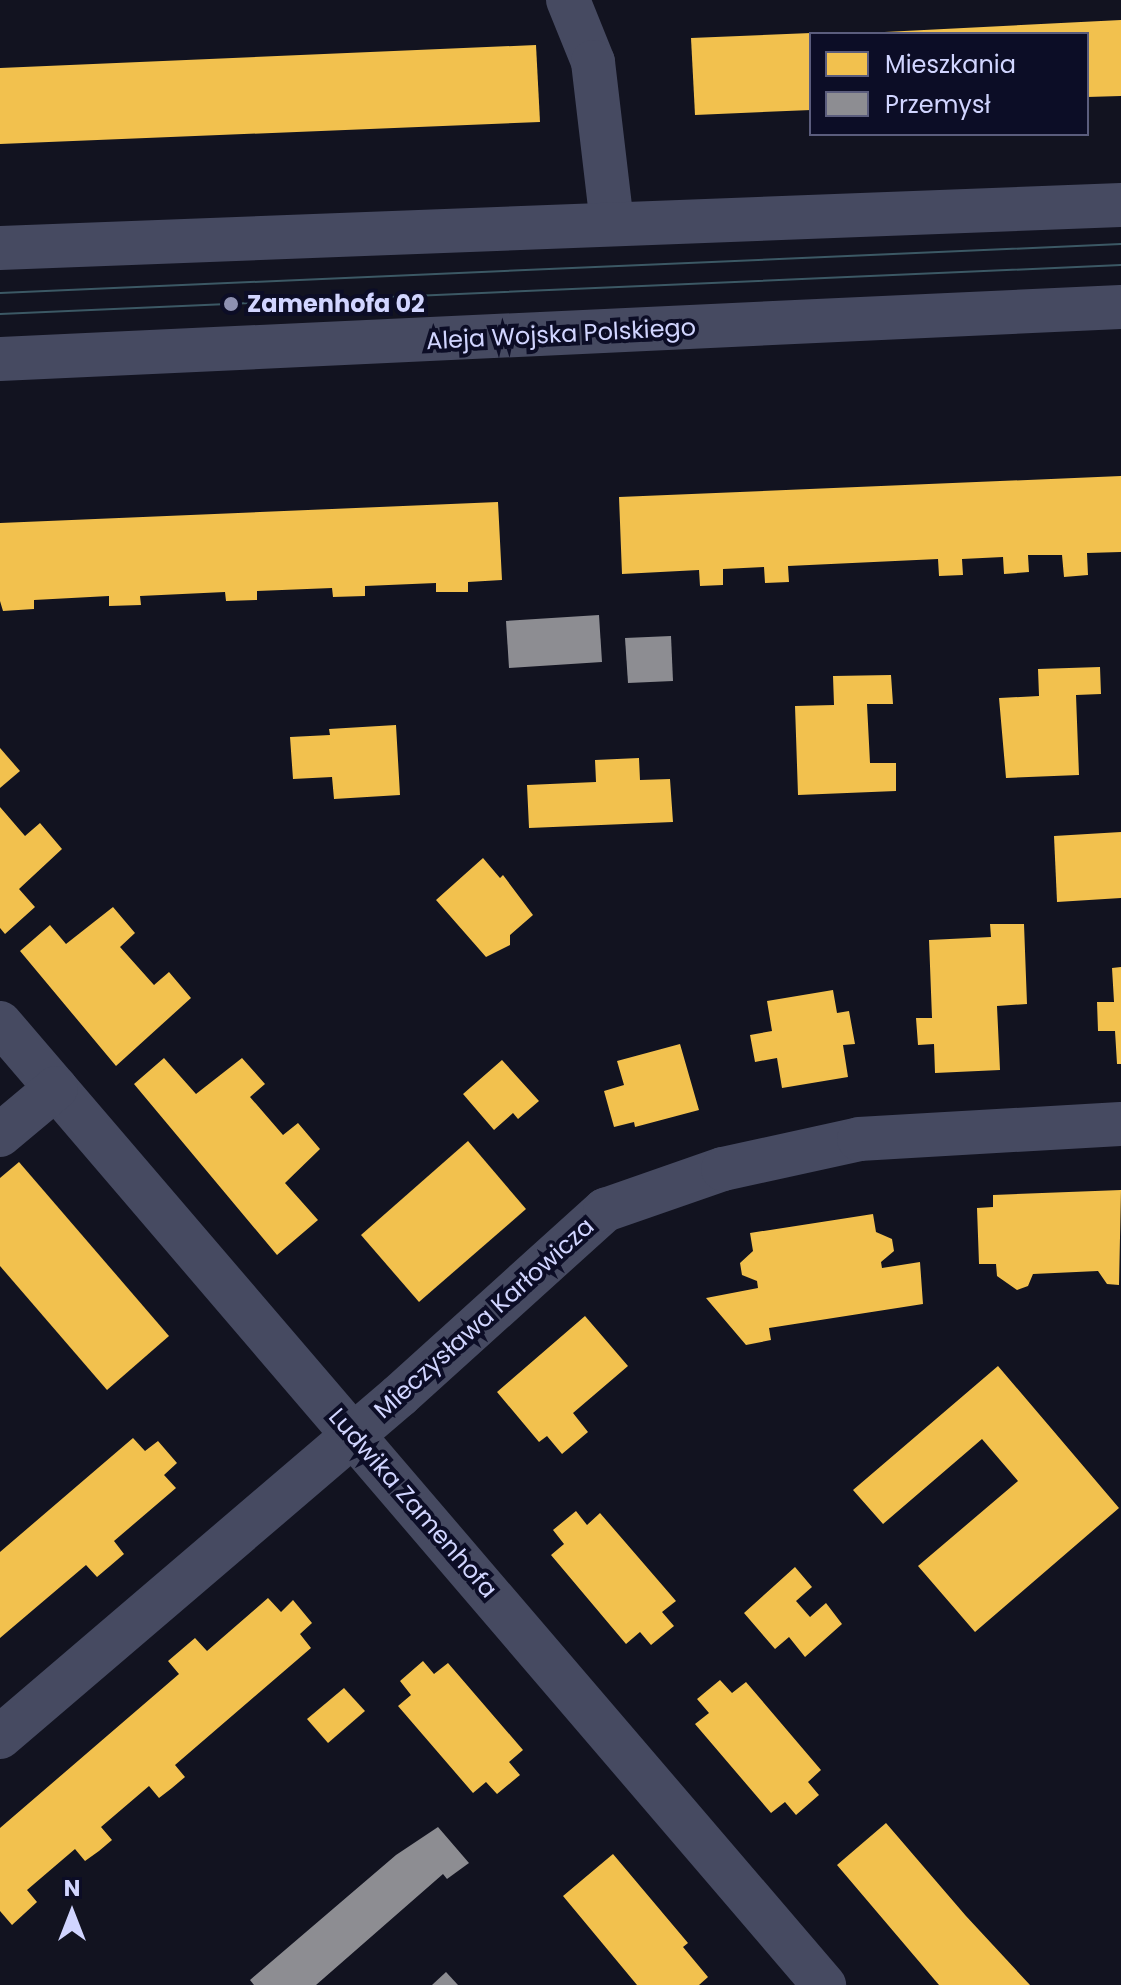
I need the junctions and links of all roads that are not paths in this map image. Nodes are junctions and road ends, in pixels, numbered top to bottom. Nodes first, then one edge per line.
1 (568, 0) edge
2 (1121, 205) edge
3 (612, 224) junction
4 (0, 248) edge
5 (1121, 307) edge
6 (0, 359) edge
7 (0, 1023) edge
8 (56, 1088) junction
9 (1121, 1124) edge
10 (0, 1135) edge
11 (354, 1433) junction
12 (0, 1737) edge
13 (824, 1985) edge

1 - 3 street
2 - 3 street
3 - 4 street
5 - 6 street, Aleja Wojska Polskiego
7 - 8 street, Ludwika Zamenhofa
8 - 10 street
8 - 11 street, Ludwika Zamenhofa
9 - 11 street, Mieczysława Karłowicza
11 - 12 street, Mieczysława Karłowicza
11 - 13 street, Ludwika Zamenhofa

